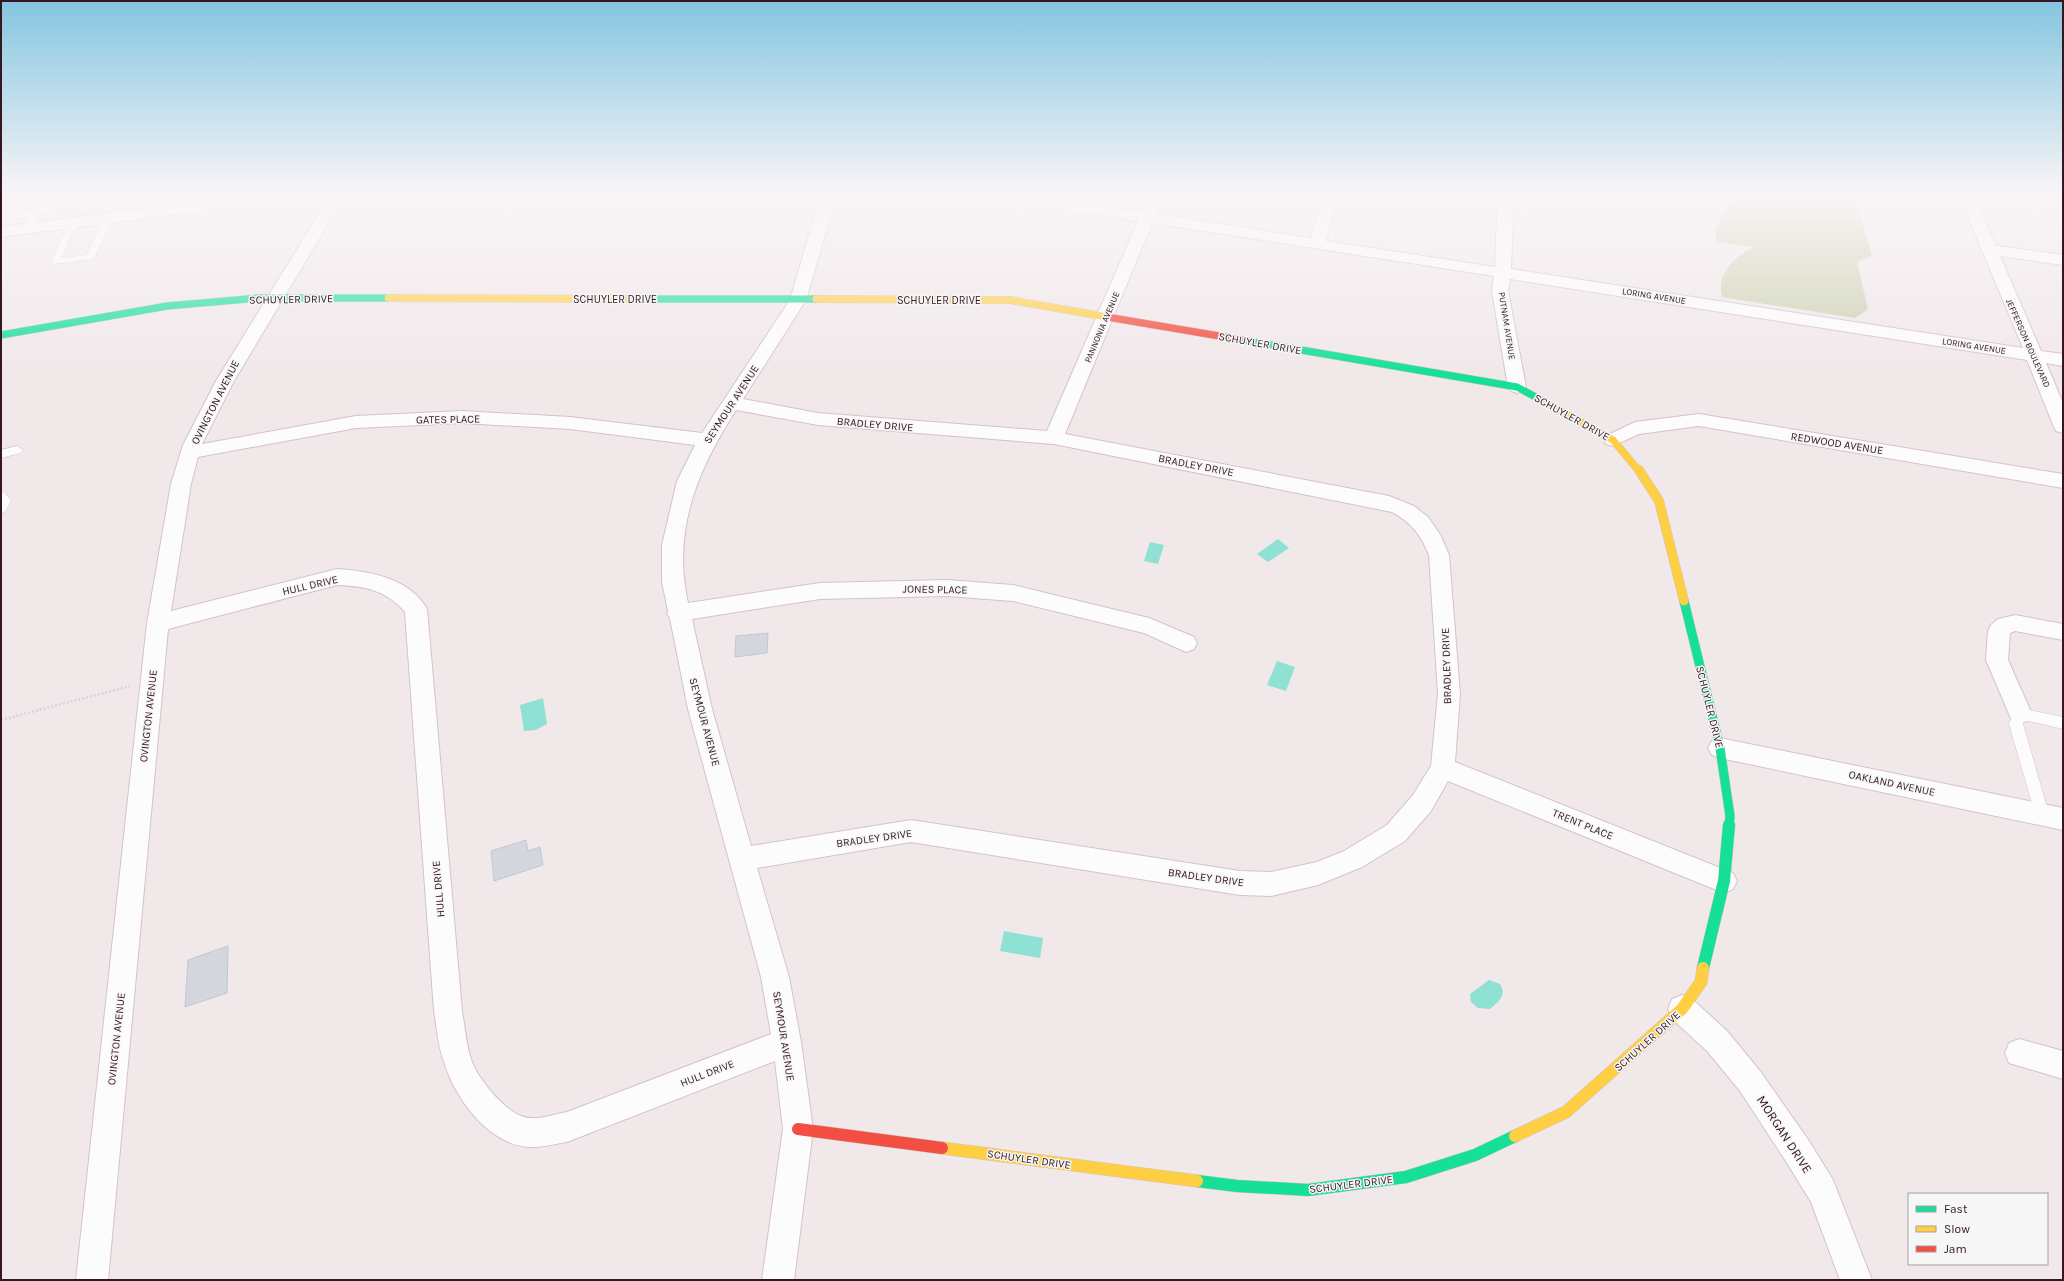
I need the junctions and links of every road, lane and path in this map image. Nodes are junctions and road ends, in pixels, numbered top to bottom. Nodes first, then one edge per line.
1 (60, 253) edge
2 (93, 253) edge
3 (302, 253) edge
4 (812, 253) edge
5 (1133, 253) edge
6 (1375, 253) edge
7 (1504, 253) edge
8 (1989, 253) edge
9 (2009, 253) edge
10 (2063, 260) edge
11 (1503, 272) junction
12 (273, 299) junction
13 (798, 300) junction
14 (1106, 318) junction
15 (1, 335) edge
16 (2033, 356) junction
17 (2063, 360) edge
18 (1517, 387) junction
19 (731, 403) junction
20 (2063, 427) edge
21 (1054, 438) junction
22 (707, 440) junction
23 (1613, 440) junction
24 (17, 450) dead end
25 (191, 452) junction
26 (1, 454) edge
27 (2063, 480) edge
28 (1, 496) edge
29 (1, 509) edge
30 (678, 613) junction
31 (158, 623) junction
32 (2063, 632) edge
33 (1186, 643) dead end
34 (130, 686) dead end
35 (2020, 714) junction
36 (1, 720) edge
37 (2063, 723) edge
38 (1720, 748) junction
39 (1443, 768) junction
40 (2052, 816) edge
41 (742, 859) junction
42 (1724, 881) junction
43 (1682, 1009) junction
44 (786, 1042) junction
45 (2019, 1053) dead end
46 (2063, 1065) edge
47 (798, 1129) junction
48 (92, 1280) edge
49 (778, 1280) edge
50 (1856, 1280) edge

1 - 2 lane
3 - 12 street, OVINGTON AVENUE
4 - 13 street, SEYMOUR AVENUE
5 - 14 street, PANNONIA AVENUE
6 - 11 street, LORING AVENUE
7 - 11 street, PUTNAM AVENUE
8 - 16 street, JEFFERSON BOULEVARD
9 - 10 street
11 - 16 street, LORING AVENUE
11 - 18 street, PUTNAM AVENUE
12 - 13 street, SCHUYLER DRIVE
12 - 15 street, SCHUYLER DRIVE
12 - 25 street, OVINGTON AVENUE
13 - 14 street, SCHUYLER DRIVE
13 - 19 street, SEYMOUR AVENUE
14 - 18 street, SCHUYLER DRIVE
14 - 21 street, PANNONIA AVENUE
16 - 17 street, LORING AVENUE
16 - 20 street, JEFFERSON BOULEVARD
18 - 23 street, SCHUYLER DRIVE
19 - 21 street, BRADLEY DRIVE
19 - 22 street, SEYMOUR AVENUE
21 - 39 street, BRADLEY DRIVE
22 - 25 street, GATES PLACE
22 - 30 street, SEYMOUR AVENUE
23 - 27 street, REDWOOD AVENUE
23 - 38 street, SCHUYLER DRIVE
24 - 26 lane
25 - 31 street, OVINGTON AVENUE
28 - 29 lane
30 - 33 street, JONES PLACE
30 - 41 street, SEYMOUR AVENUE
31 - 44 street, HULL DRIVE
31 - 48 street, OVINGTON AVENUE
32 - 35 street
34 - 36 path
35 - 37 lane
35 - 40 lane
38 - 40 street, OAKLAND AVENUE
38 - 42 street, SCHUYLER DRIVE
39 - 41 street, BRADLEY DRIVE
39 - 42 street, TRENT PLACE
41 - 44 street, SEYMOUR AVENUE
42 - 43 street, SCHUYLER DRIVE
43 - 47 street, SCHUYLER DRIVE
43 - 50 street, MORGAN DRIVE
44 - 47 street, SEYMOUR AVENUE
45 - 46 street
47 - 49 street, SEYMOUR AVENUE

